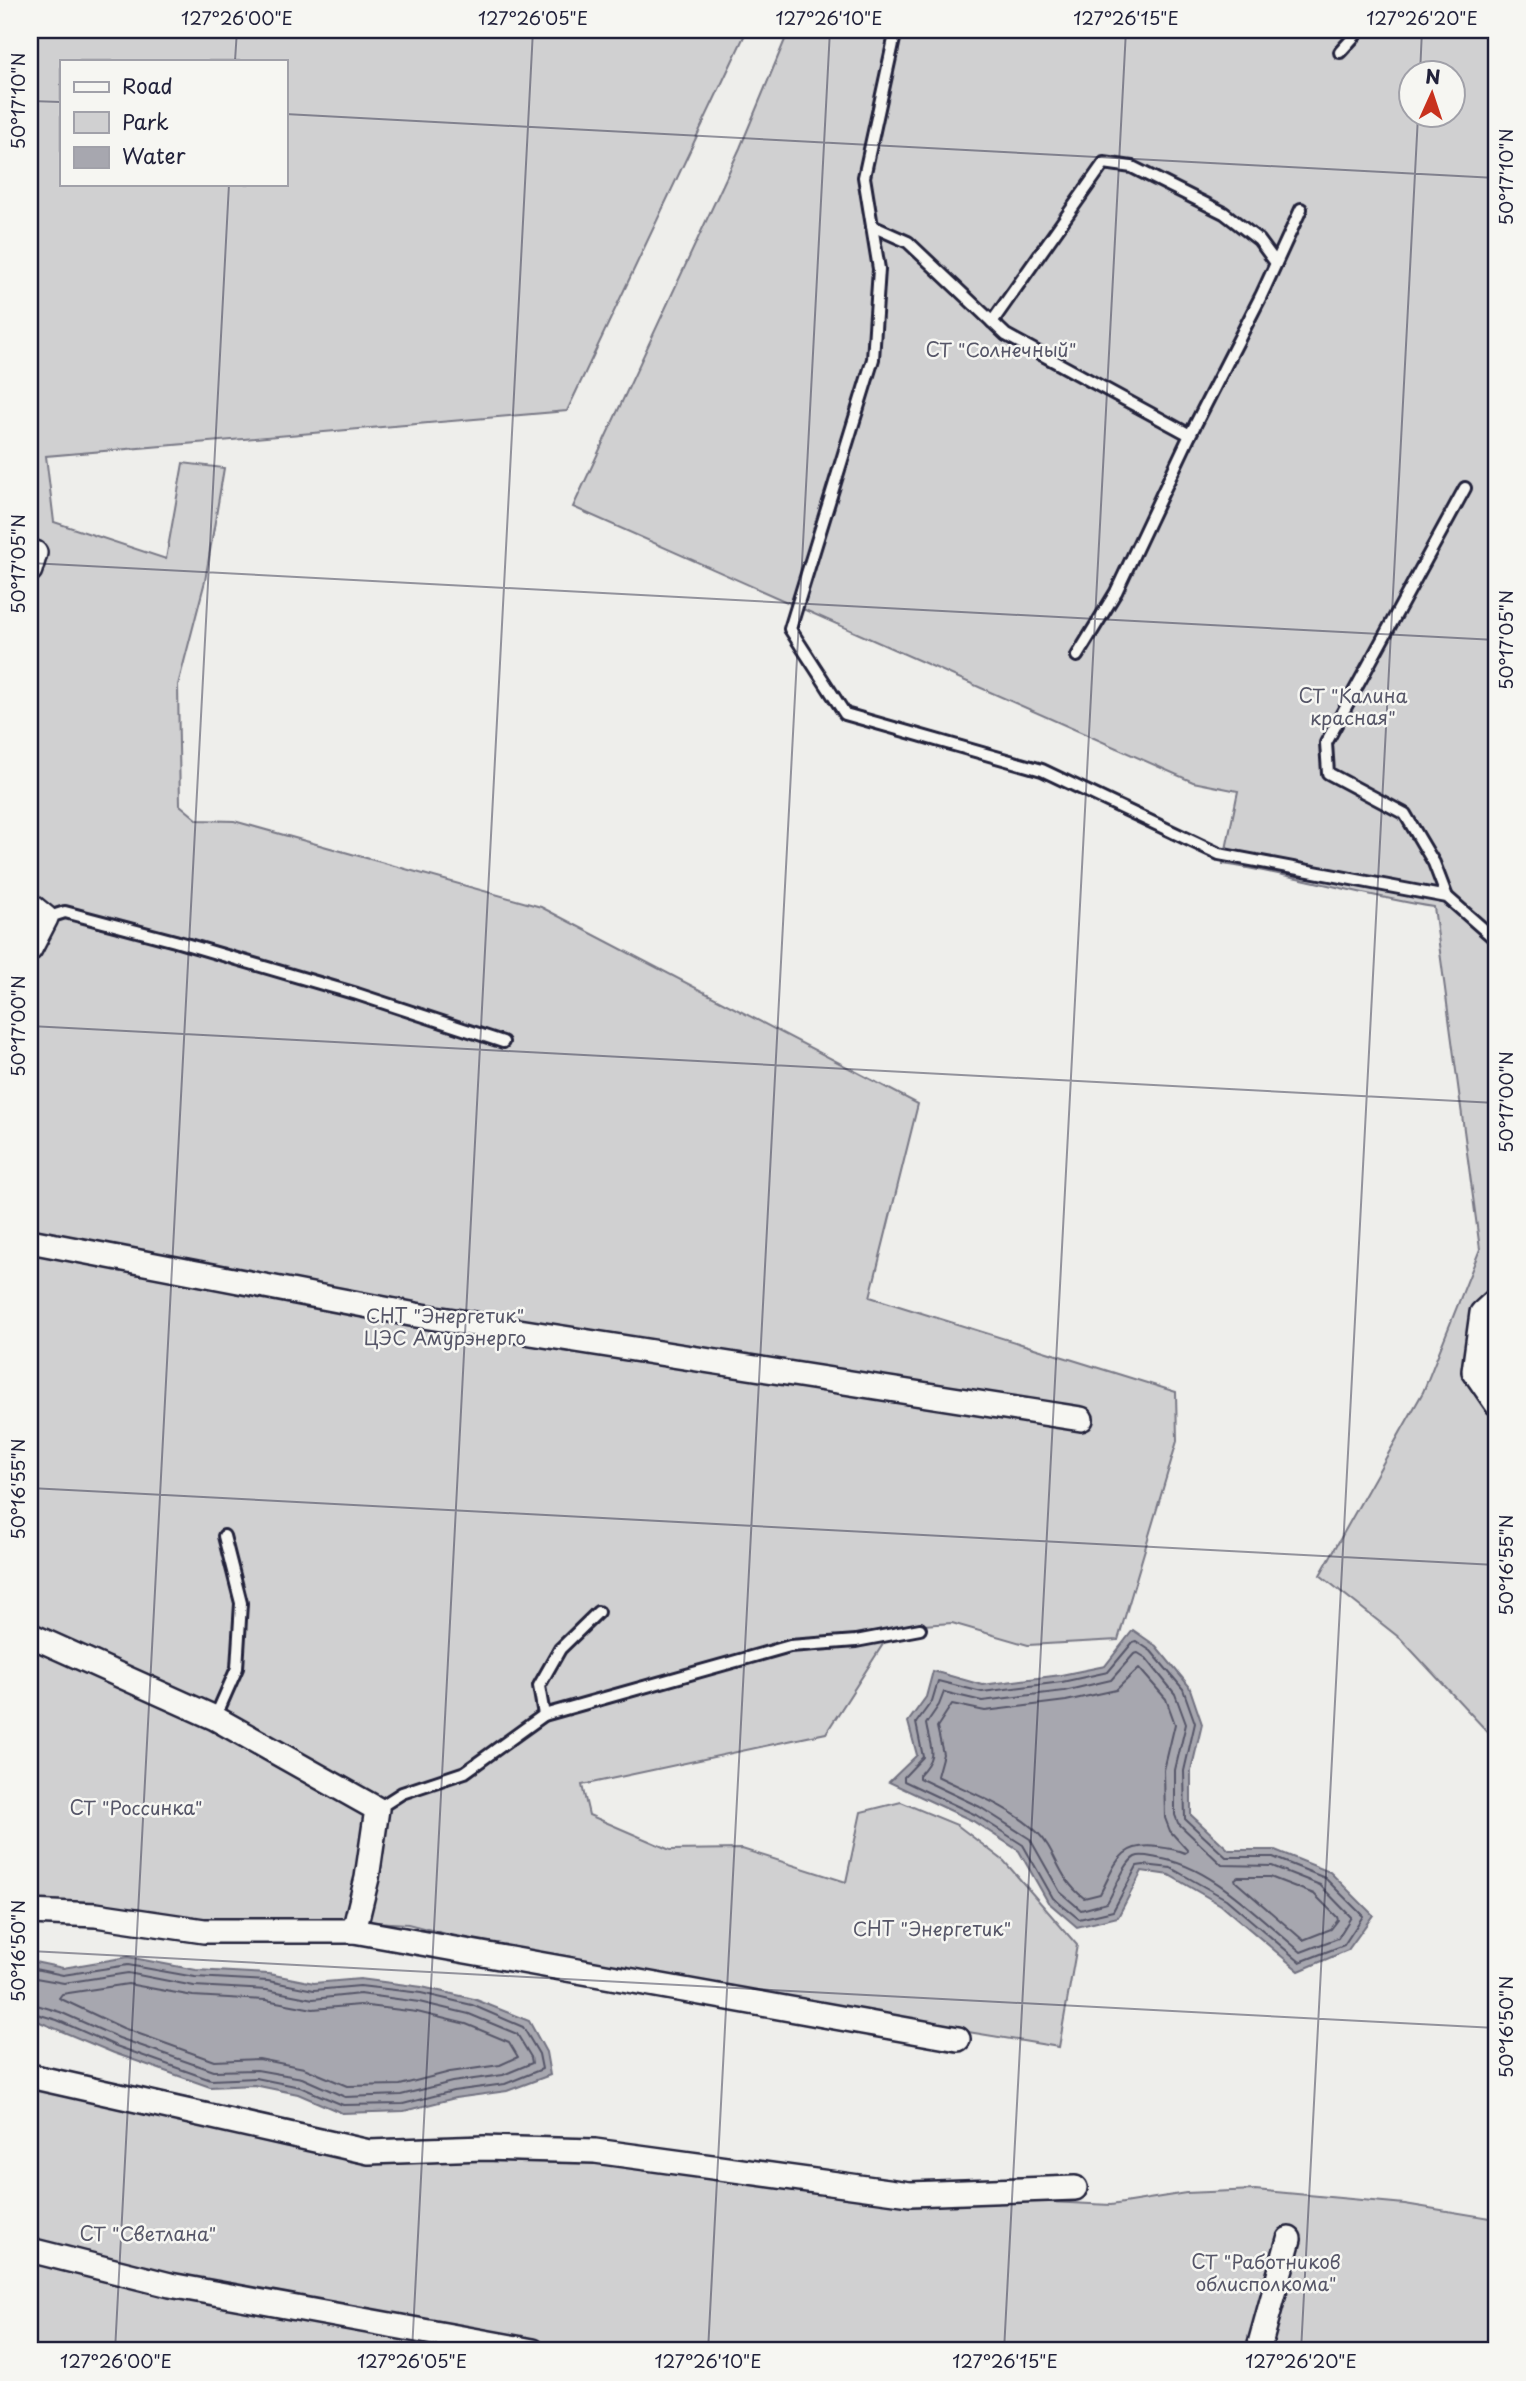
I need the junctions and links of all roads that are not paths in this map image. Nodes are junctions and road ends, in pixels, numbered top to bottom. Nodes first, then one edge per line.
1 (896, 30) edge
2 (1360, 30) edge
3 (1340, 52) dead end
4 (1301, 209) dead end
5 (872, 226) junction
6 (1276, 263) junction
7 (992, 322) junction
8 (1190, 435) junction
9 (1465, 488) dead end
10 (1077, 656) dead end
11 (1447, 897) junction
12 (38, 912) edge
13 (1496, 940) edge
14 (30, 949) edge
15 (503, 1042) dead end
16 (30, 1241) edge
17 (1496, 1300) edge
18 (1496, 1403) edge
19 (1081, 1419) dead end
20 (224, 1536) dead end
21 (598, 1612) dead end
22 (920, 1629) dead end
23 (30, 1635) edge
24 (544, 1715) junction
25 (215, 1718) junction
26 (377, 1809) junction
27 (30, 1912) edge
28 (355, 1931) junction
29 (958, 2039) dead end
30 (30, 2076) edge
31 (1075, 2188) dead end
32 (1289, 2239) dead end
33 (30, 2250) edge
34 (533, 2351) edge
35 (1258, 2351) edge

1 - 5 lane
2 - 3 lane
4 - 6 lane
5 - 7 lane
5 - 11 lane
6 - 7 lane
6 - 8 lane
7 - 8 lane
8 - 10 lane
9 - 11 lane
11 - 13 lane
12 - 14 street
12 - 15 lane
16 - 19 street
17 - 18 street
20 - 25 lane
21 - 24 lane
22 - 24 lane
23 - 25 street
24 - 26 lane
25 - 26 street
26 - 28 street
27 - 28 street
28 - 29 street
30 - 31 street
32 - 35 street
33 - 34 street

